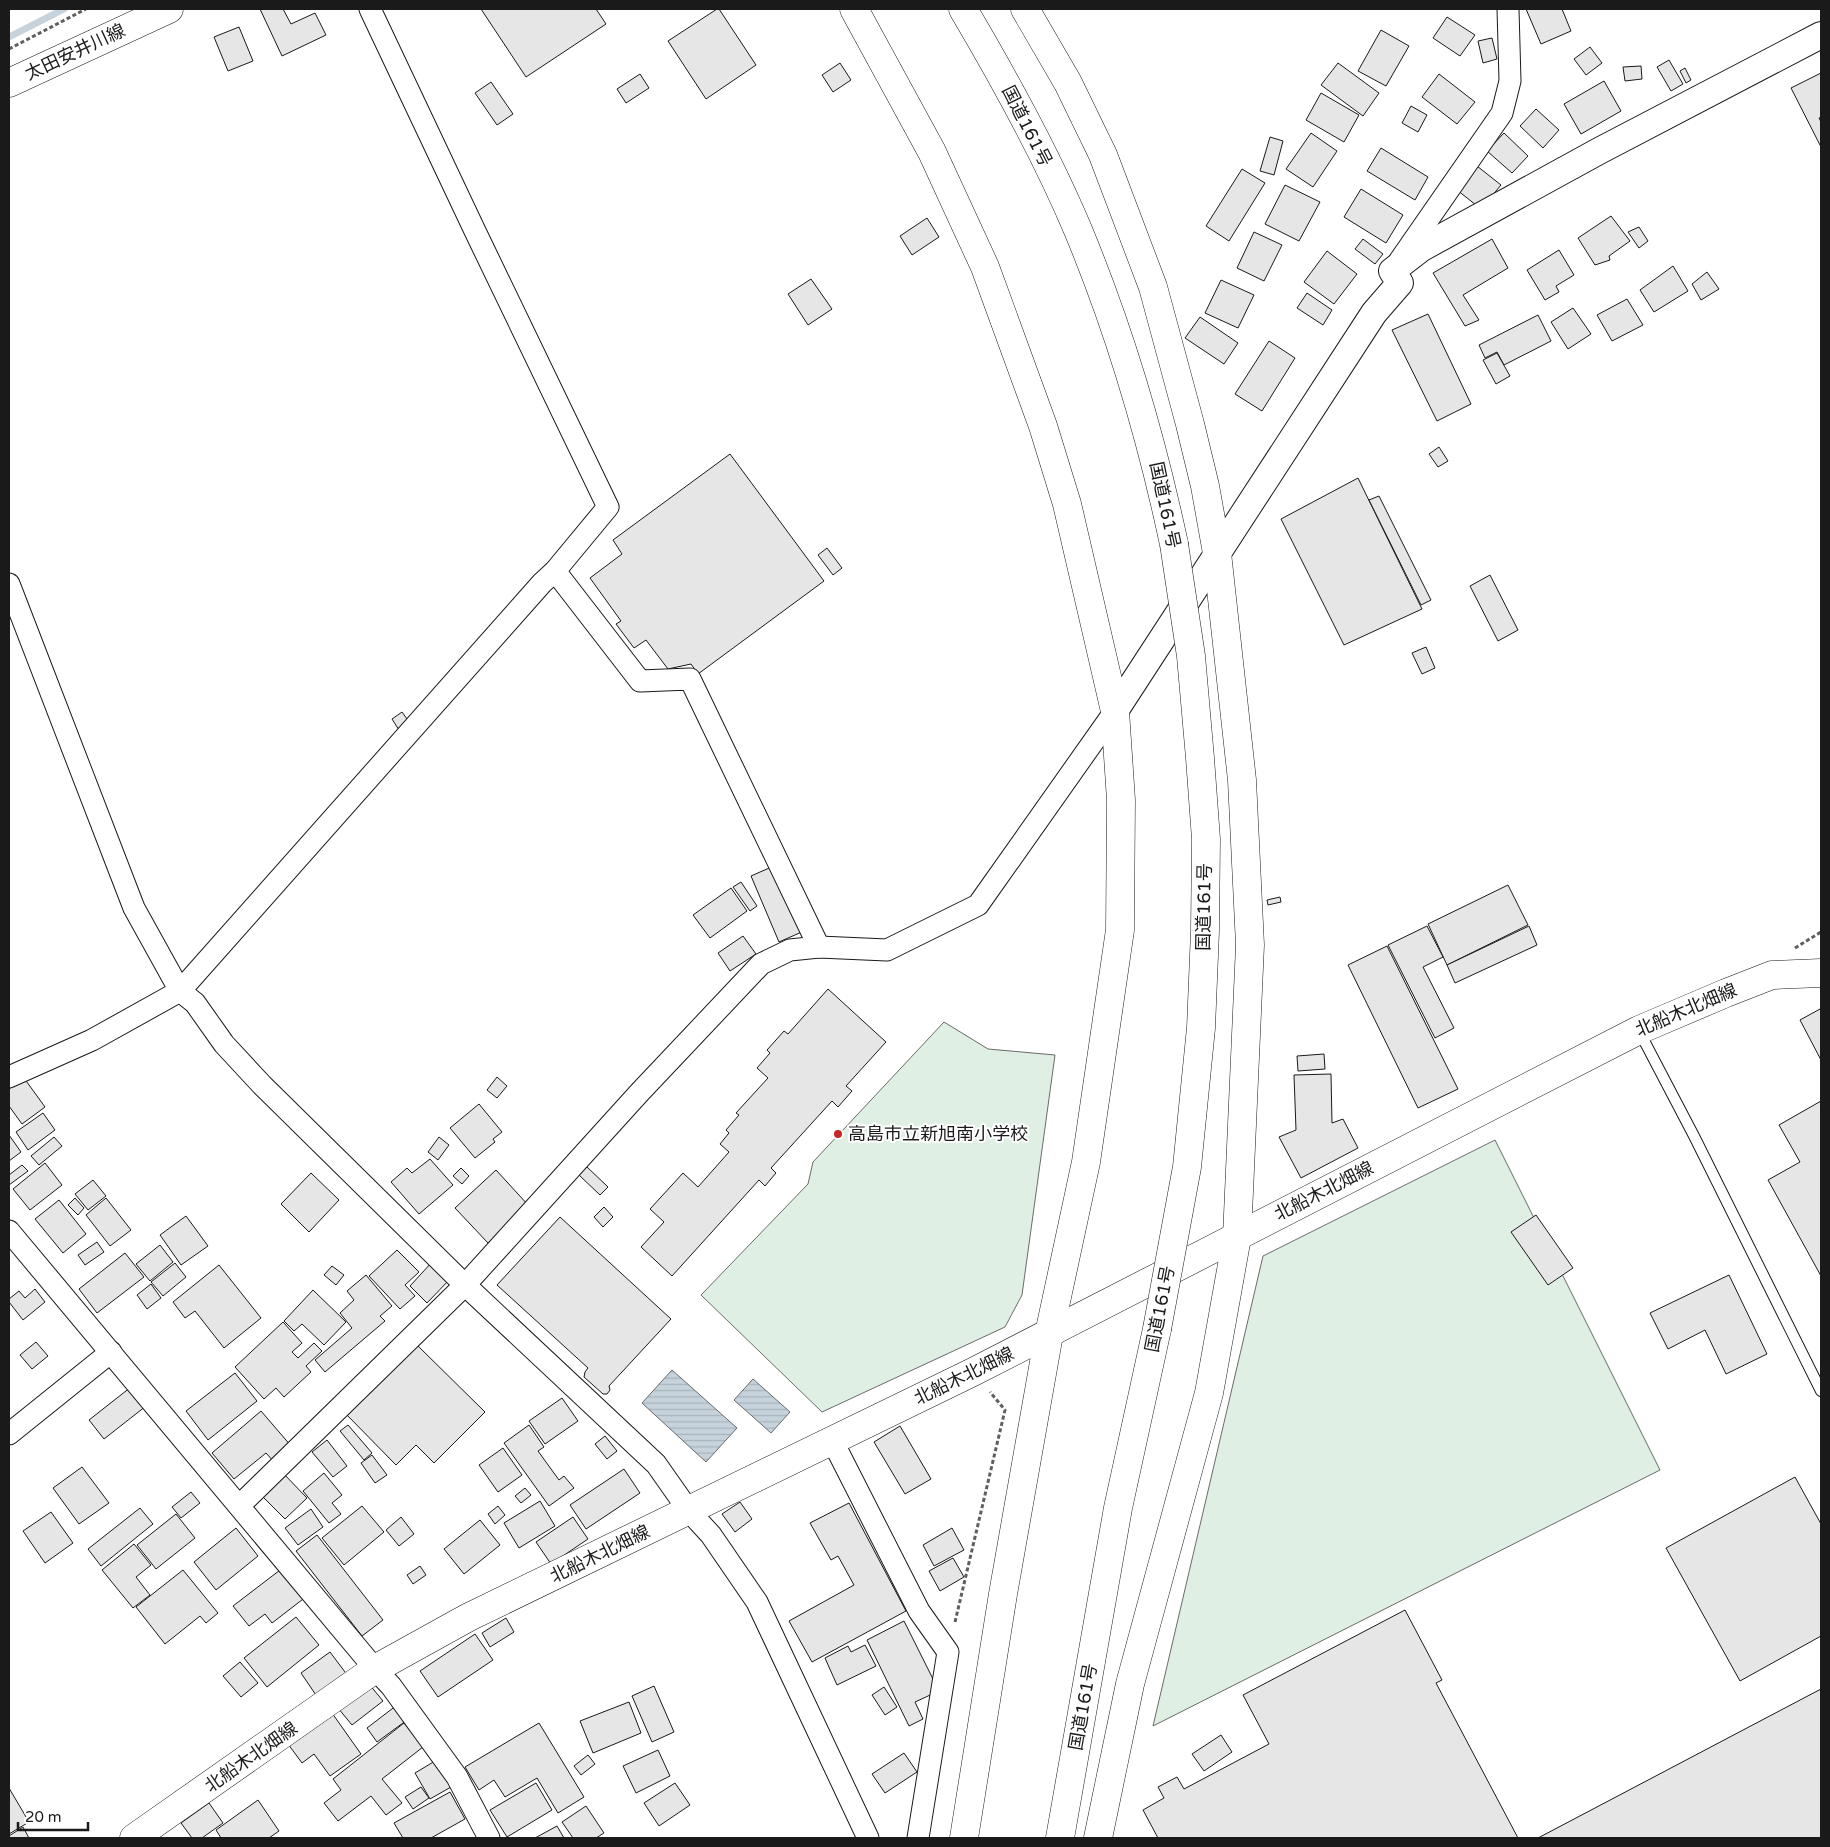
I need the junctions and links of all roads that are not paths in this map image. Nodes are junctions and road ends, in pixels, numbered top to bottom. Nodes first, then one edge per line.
1 (169, 9) edge
2 (370, 9) edge
3 (854, 9) edge
4 (963, 9) edge
5 (1025, 9) edge
6 (1508, 9) edge
7 (1821, 34) edge
8 (9, 83) edge
9 (1392, 271) junction
10 (1217, 553) junction
11 (555, 571) junction
12 (9, 584) edge
13 (1115, 711) junction
14 (819, 947) junction
15 (1821, 973) edge
16 (180, 990) junction
17 (1639, 1030) junction
18 (9, 1077) edge
19 (9, 1231) edge
20 (1237, 1237) junction
21 (465, 1285) junction
22 (1049, 1334) junction
23 (111, 1352) junction
24 (1821, 1391) edge
25 (9, 1434) edge
26 (832, 1440) junction
27 (240, 1505) junction
28 (689, 1510) junction
29 (375, 1669) junction
30 (134, 1838) edge
31 (489, 1838) edge
32 (868, 1838) edge
33 (918, 1838) edge
34 (964, 1838) edge
35 (1060, 1838) edge
36 (1098, 1838) edge

1 - 8 main road, 太田安井川線
2 - 11 street
3 - 13 main road
4 - 35 main road, 国道161号, bridge
5 - 10 main road
6 - 9 street
7 - 9 street
9 - 10 street
10 - 13 street
10 - 20 main road
11 - 14 street
11 - 16 street
12 - 16 street
13 - 14 street
13 - 22 main road
14 - 21 street
15 - 17 main road, 北船木北畑線
16 - 18 street
16 - 21 street
17 - 20 main road, 北船木北畑線
17 - 24 lane
19 - 23 street
20 - 22 main road, 北船木北畑線
20 - 36 main road
21 - 27 street
21 - 28 street
22 - 26 main road, 北船木北畑線
22 - 34 main road
23 - 25 street
23 - 27 street
26 - 28 main road, 北船木北畑線
26 - 33 street
27 - 29 street
28 - 29 main road, 北船木北畑線
28 - 32 street
29 - 30 main road, 北船木北畑線
29 - 31 street

